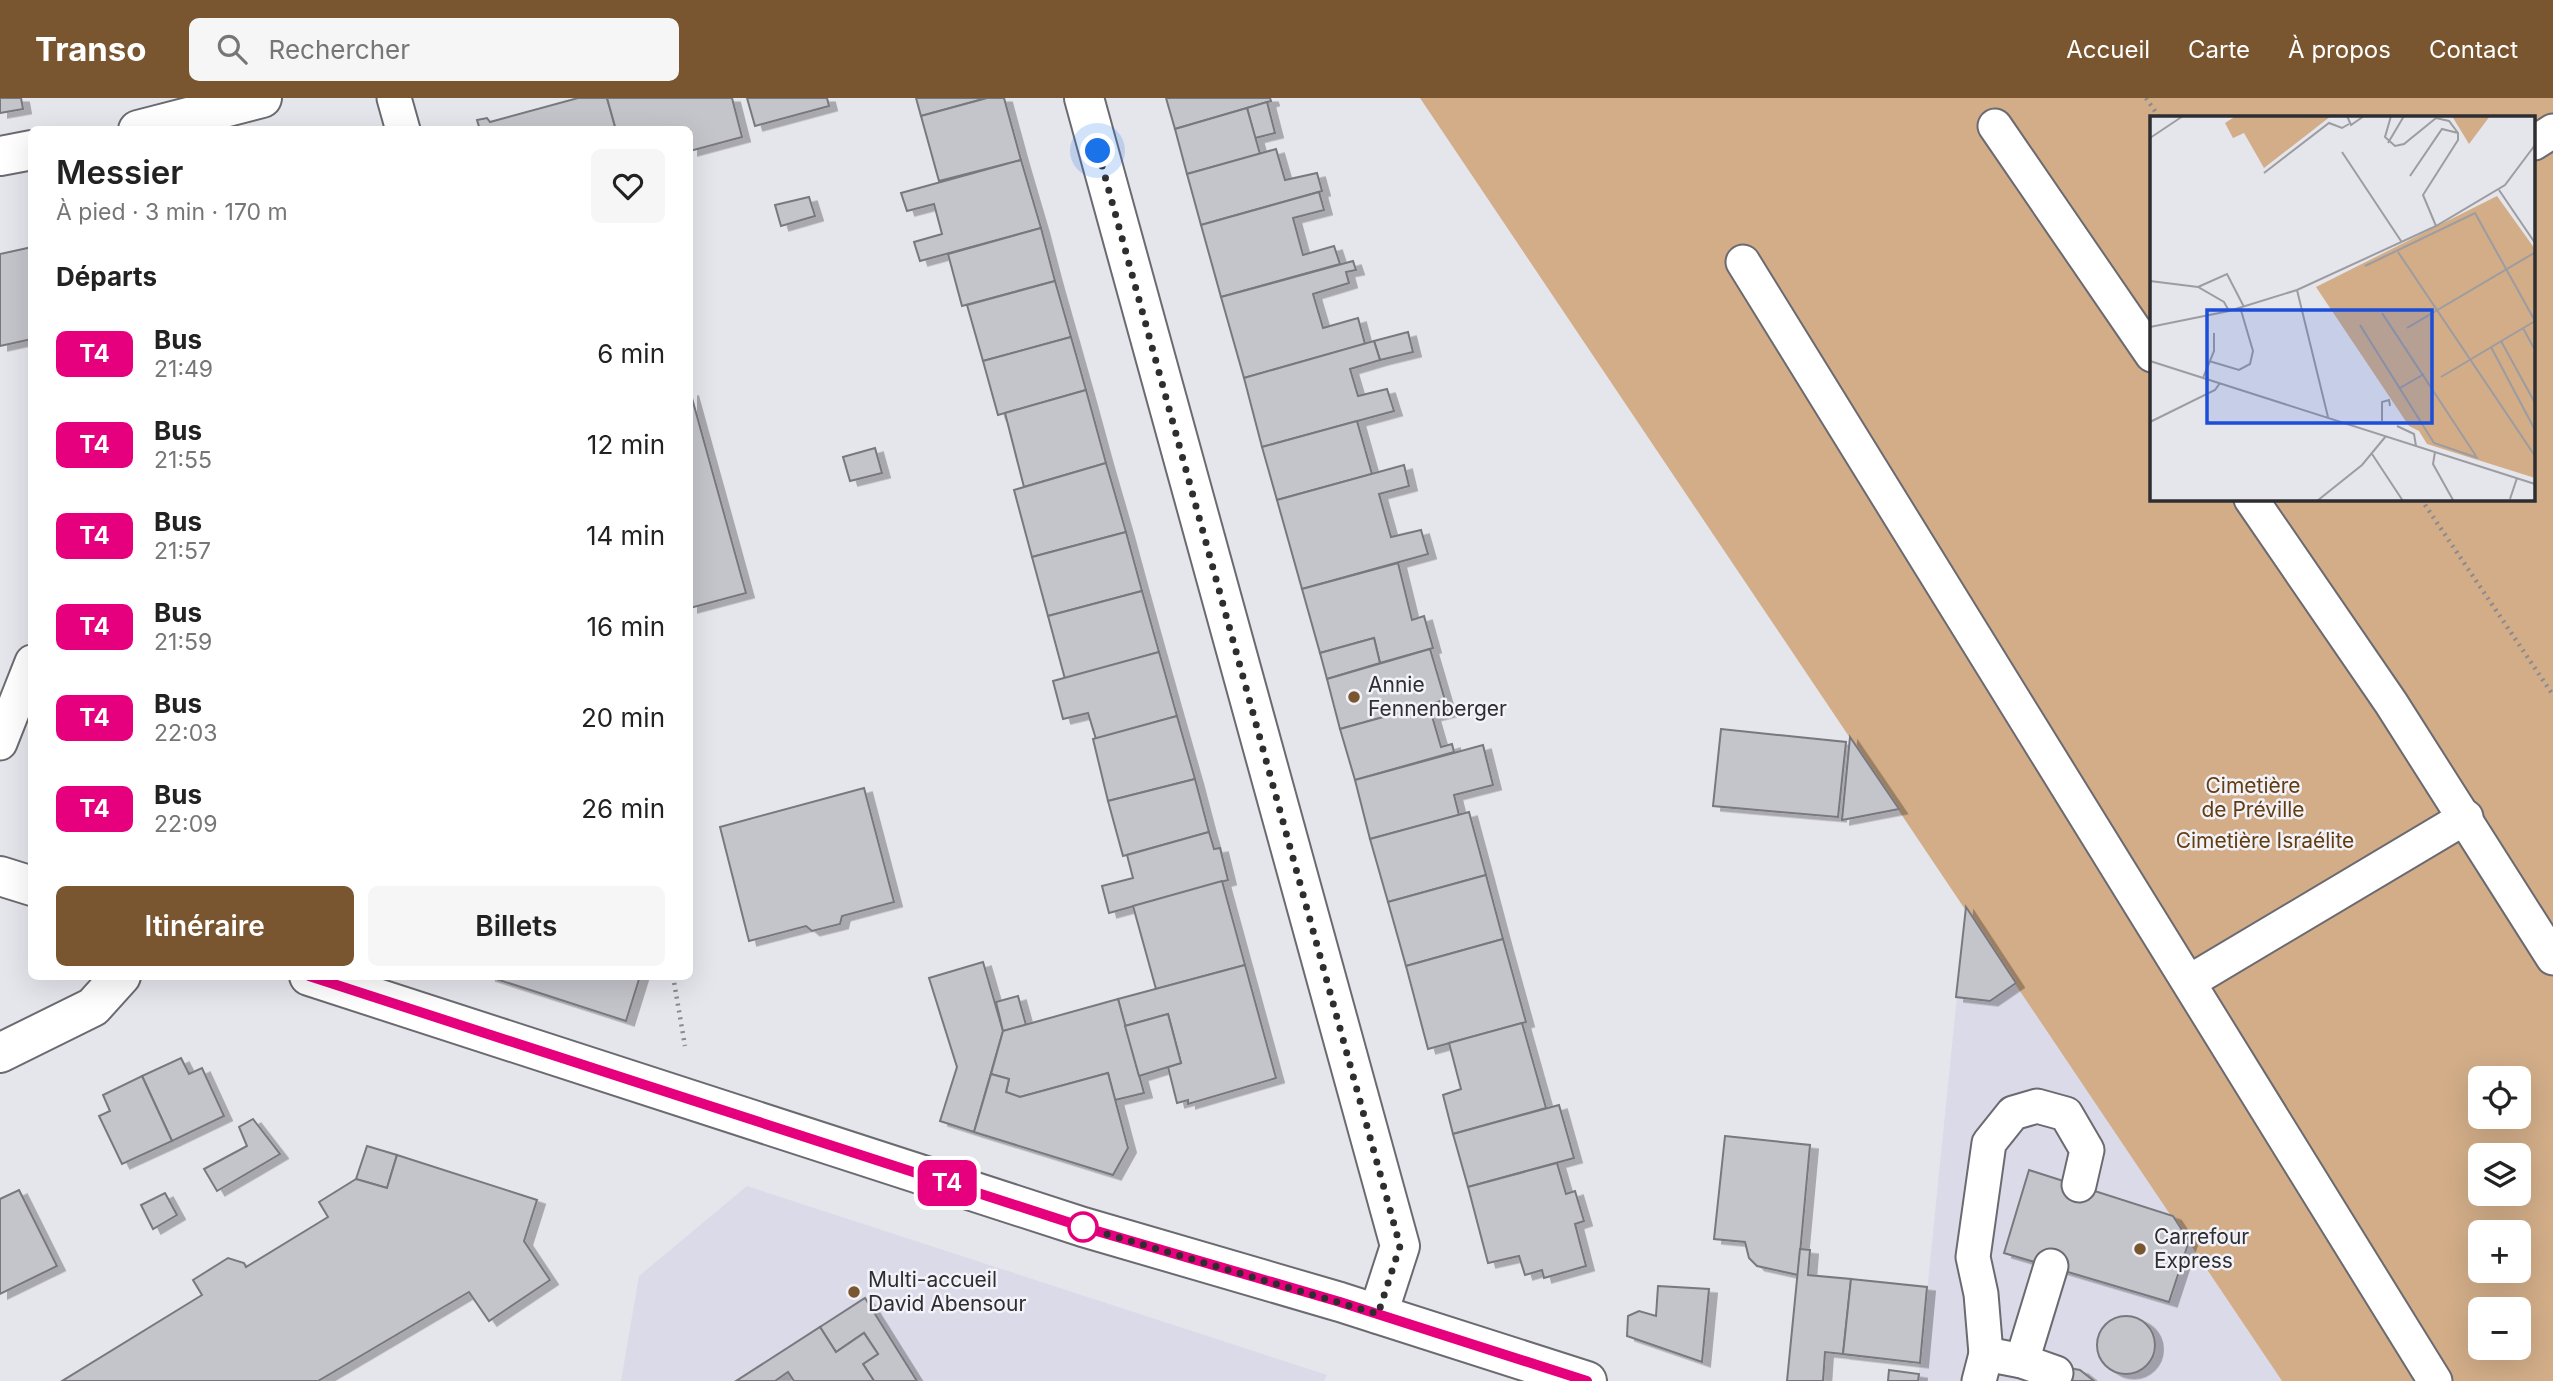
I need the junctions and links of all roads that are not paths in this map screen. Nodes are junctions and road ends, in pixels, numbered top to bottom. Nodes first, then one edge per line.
1 (394, 98) edge
2 (1084, 98) edge
3 (258, 99) edge
4 (153, 126) edge
5 (402, 126) edge
6 (1995, 126) dead end
7 (2553, 131) edge
8 (2536, 141) edge
9 (28, 151) edge
10 (0, 156) edge
11 (1744, 262) dead end
12 (2150, 352) edge
13 (2252, 500) edge
14 (28, 675) edge
15 (0, 743) edge
16 (2466, 817) junction
17 (0, 876) edge
18 (28, 885) edge
19 (2553, 958) edge
20 (117, 980) edge
21 (321, 980) edge
22 (2189, 982) junction
23 (0, 1054) edge
24 (2079, 1185) dead end
25 (2051, 1266) dead end
26 (1378, 1314) junction
27 (2022, 1361) junction
28 (1982, 1367) edge
29 (2056, 1373) dead end
30 (1587, 1381) edge
31 (2435, 1381) edge

1 - 5 lane
2 - 26 street
3 - 4 street
6 - 12 lane
7 - 8 lane
9 - 10 street
11 - 22 lane
13 - 16 lane
14 - 15 lane
16 - 19 lane
16 - 22 lane
17 - 18 street
20 - 23 street
21 - 26 street
22 - 31 lane
24 - 28 lane
25 - 27 lane
26 - 30 street
27 - 28 lane
27 - 29 lane

